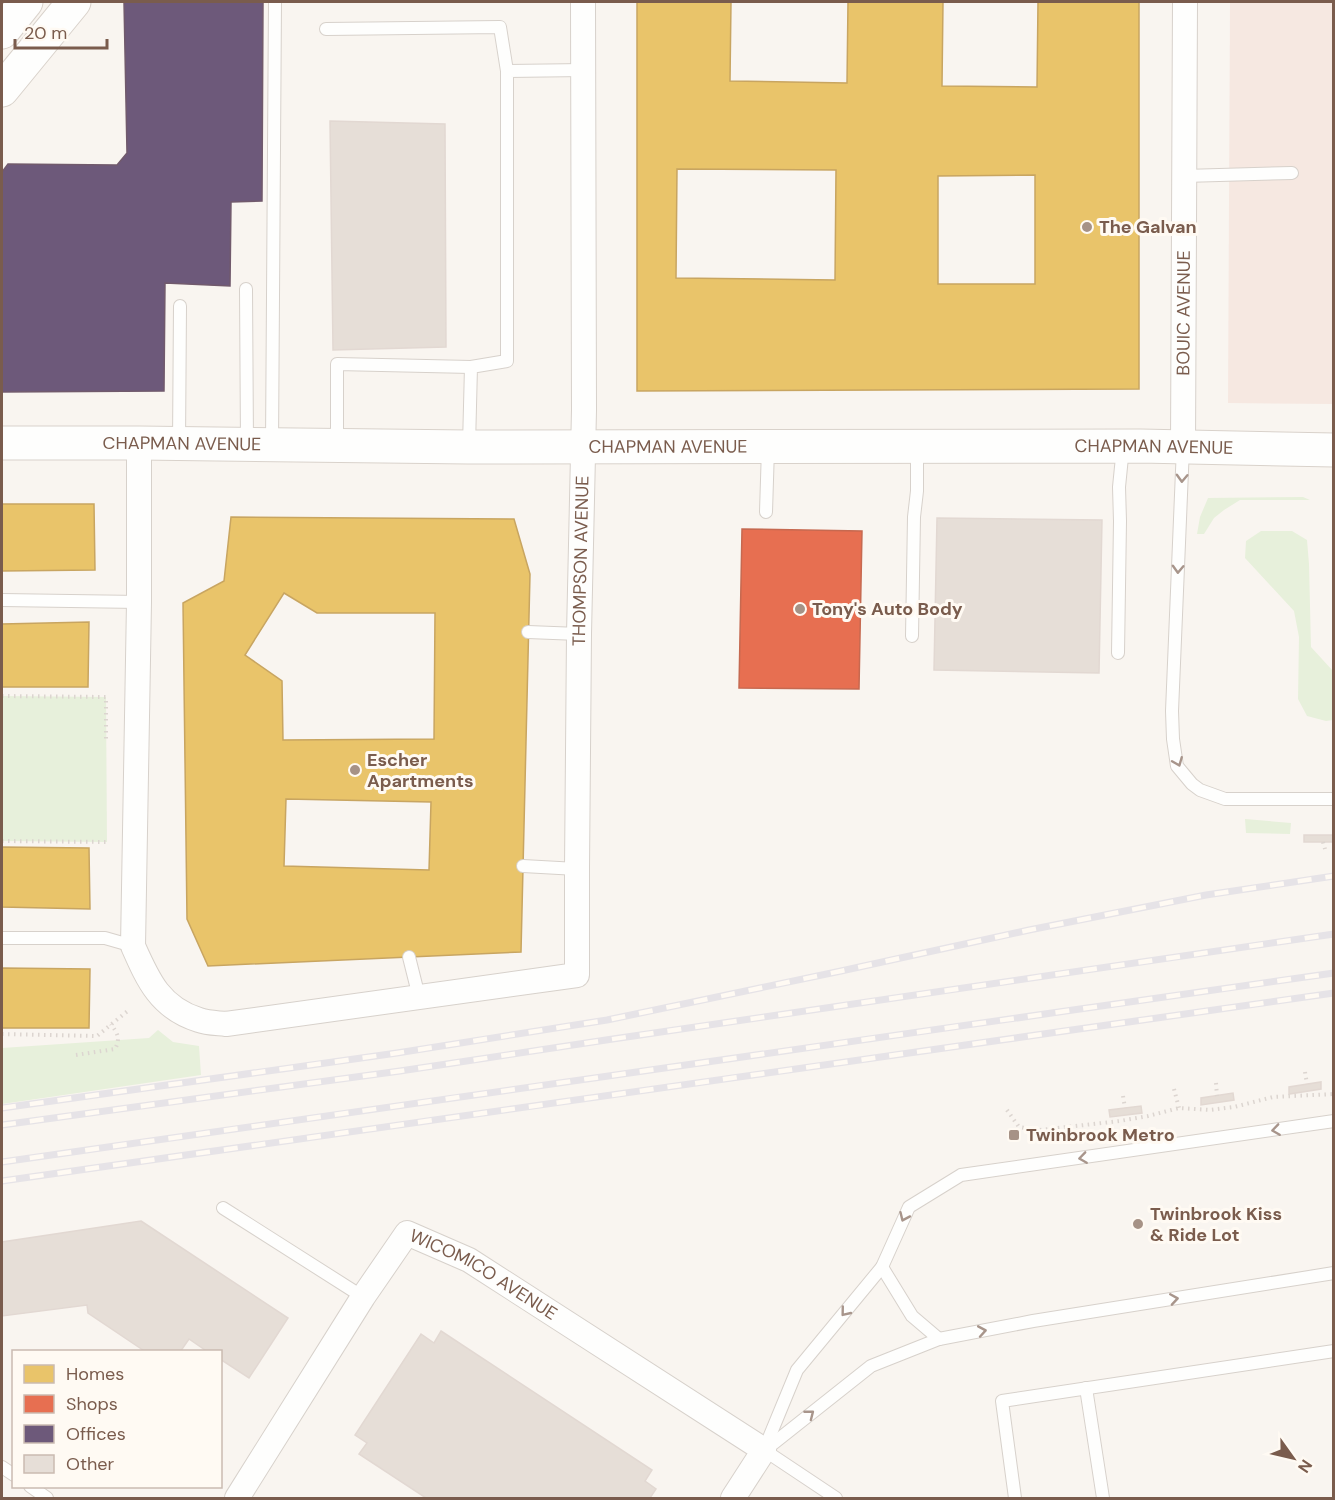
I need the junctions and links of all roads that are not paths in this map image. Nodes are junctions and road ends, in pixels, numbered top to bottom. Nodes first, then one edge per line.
1 (26, 2) edge
2 (74, 2) edge
3 (275, 2) edge
4 (584, 2) edge
5 (1185, 2) edge
6 (326, 29) dead end
7 (2, 32) edge
8 (584, 70) junction
9 (507, 71) junction
10 (2, 90) edge
11 (1292, 173) dead end
12 (1184, 176) junction
13 (246, 289) dead end
14 (180, 306) dead end
15 (471, 367) junction
16 (2, 443) edge
17 (139, 443) junction
18 (179, 443) junction
19 (260, 444) junction
20 (337, 446) junction
21 (584, 446) junction
22 (768, 446) junction
23 (1124, 446) junction
24 (469, 447) junction
25 (917, 447) junction
26 (1183, 447) junction
27 (1334, 450) edge
28 (766, 512) dead end
29 (2, 600) edge
30 (139, 602) junction
31 (528, 632) dead end
32 (579, 634) junction
33 (912, 636) dead end
34 (1119, 653) dead end
35 (1334, 799) edge
36 (523, 866) dead end
37 (577, 869) junction
38 (2, 938) edge
39 (133, 946) junction
40 (409, 957) dead end
41 (419, 997) junction
42 (1334, 1121) edge
43 (223, 1208) dead end
44 (882, 1267) junction
45 (1334, 1273) edge
46 (363, 1297) junction
47 (939, 1339) junction
48 (1334, 1351) edge
49 (1086, 1388) junction
50 (764, 1450) junction
51 (33, 1488) edge
52 (47, 1498) edge
53 (237, 1498) edge
54 (733, 1498) edge
55 (836, 1498) edge
56 (1015, 1498) edge
57 (1103, 1498) edge

1 - 7 street
2 - 10 street
3 - 19 lane
4 - 8 street, THOMPSON AVENUE
5 - 12 street, BOUIC AVENUE
6 - 9 lane
8 - 9 lane
8 - 21 street, THOMPSON AVENUE
9 - 15 lane
11 - 12 lane
12 - 26 street, BOUIC AVENUE
13 - 19 lane
14 - 18 lane
15 - 20 lane
15 - 24 lane
16 - 17 street, CHAPMAN AVENUE
17 - 18 street, CHAPMAN AVENUE
17 - 30 street
18 - 19 street, CHAPMAN AVENUE
19 - 20 street, CHAPMAN AVENUE
20 - 24 street, CHAPMAN AVENUE
21 - 22 street, CHAPMAN AVENUE
21 - 24 street, CHAPMAN AVENUE
21 - 32 street, THOMPSON AVENUE
22 - 25 street, CHAPMAN AVENUE
22 - 28 lane
23 - 25 street, CHAPMAN AVENUE
23 - 26 street, CHAPMAN AVENUE
23 - 34 lane
25 - 33 lane
26 - 27 street, CHAPMAN AVENUE
26 -> 35 lane
29 - 30 lane
30 - 39 street
31 - 32 lane
32 - 37 street, THOMPSON AVENUE
36 - 37 lane
37 - 41 street, THOMPSON AVENUE
38 - 39 lane
39 - 41 street
40 - 41 lane
42 -> 44 lane
43 - 46 lane
44 - 47 lane
44 -> 50 lane
47 -> 45 lane
46 - 50 street, WICOMICO AVENUE
46 - 53 street, WICOMICO AVENUE
50 -> 47 lane
48 - 49 lane
49 - 56 lane
49 - 57 lane
50 - 54 street
50 - 55 lane
51 - 52 lane

